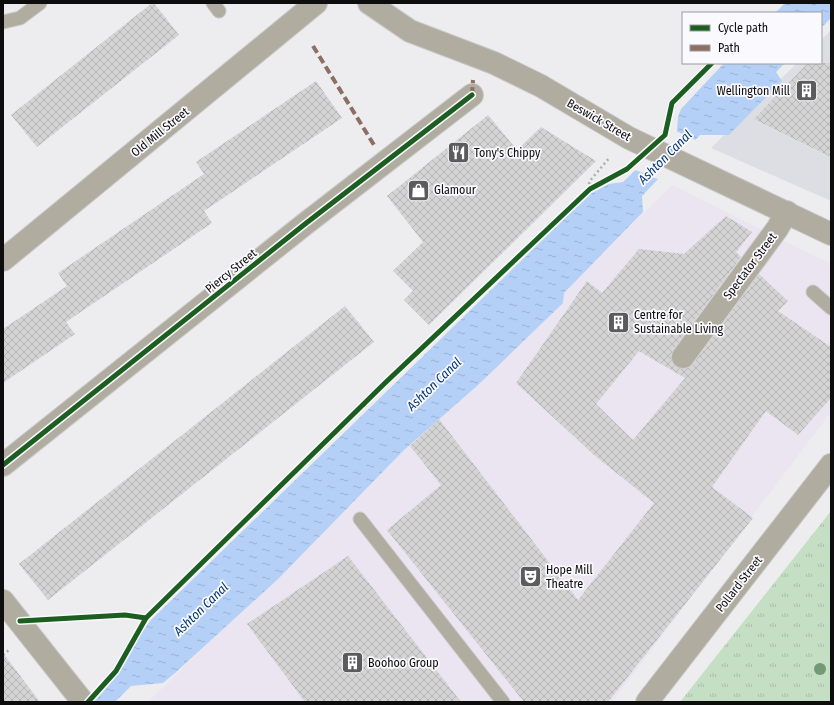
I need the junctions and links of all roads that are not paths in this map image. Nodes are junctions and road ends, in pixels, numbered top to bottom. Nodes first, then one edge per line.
1 (40, 3) edge
2 (316, 3) edge
3 (369, 3) edge
4 (3, 22) edge
5 (472, 95) dead end
6 (786, 212) junction
7 (831, 234) edge
8 (3, 260) edge
9 (813, 292) dead end
10 (831, 308) edge
11 (683, 357) dead end
12 (3, 465) edge
13 (831, 465) edge
14 (360, 519) dead end
15 (3, 601) edge
16 (83, 702) edge
17 (503, 702) edge
18 (647, 702) edge

1 - 4 lane
2 - 8 street, Old Mill Street
3 - 6 street, Beswick Street
5 - 12 street, Piercy Street
6 - 7 street, Beswick Street
6 - 11 street, Spectator Street
9 - 10 lane
13 - 18 street, Pollard Street
14 - 17 lane
15 - 16 street

